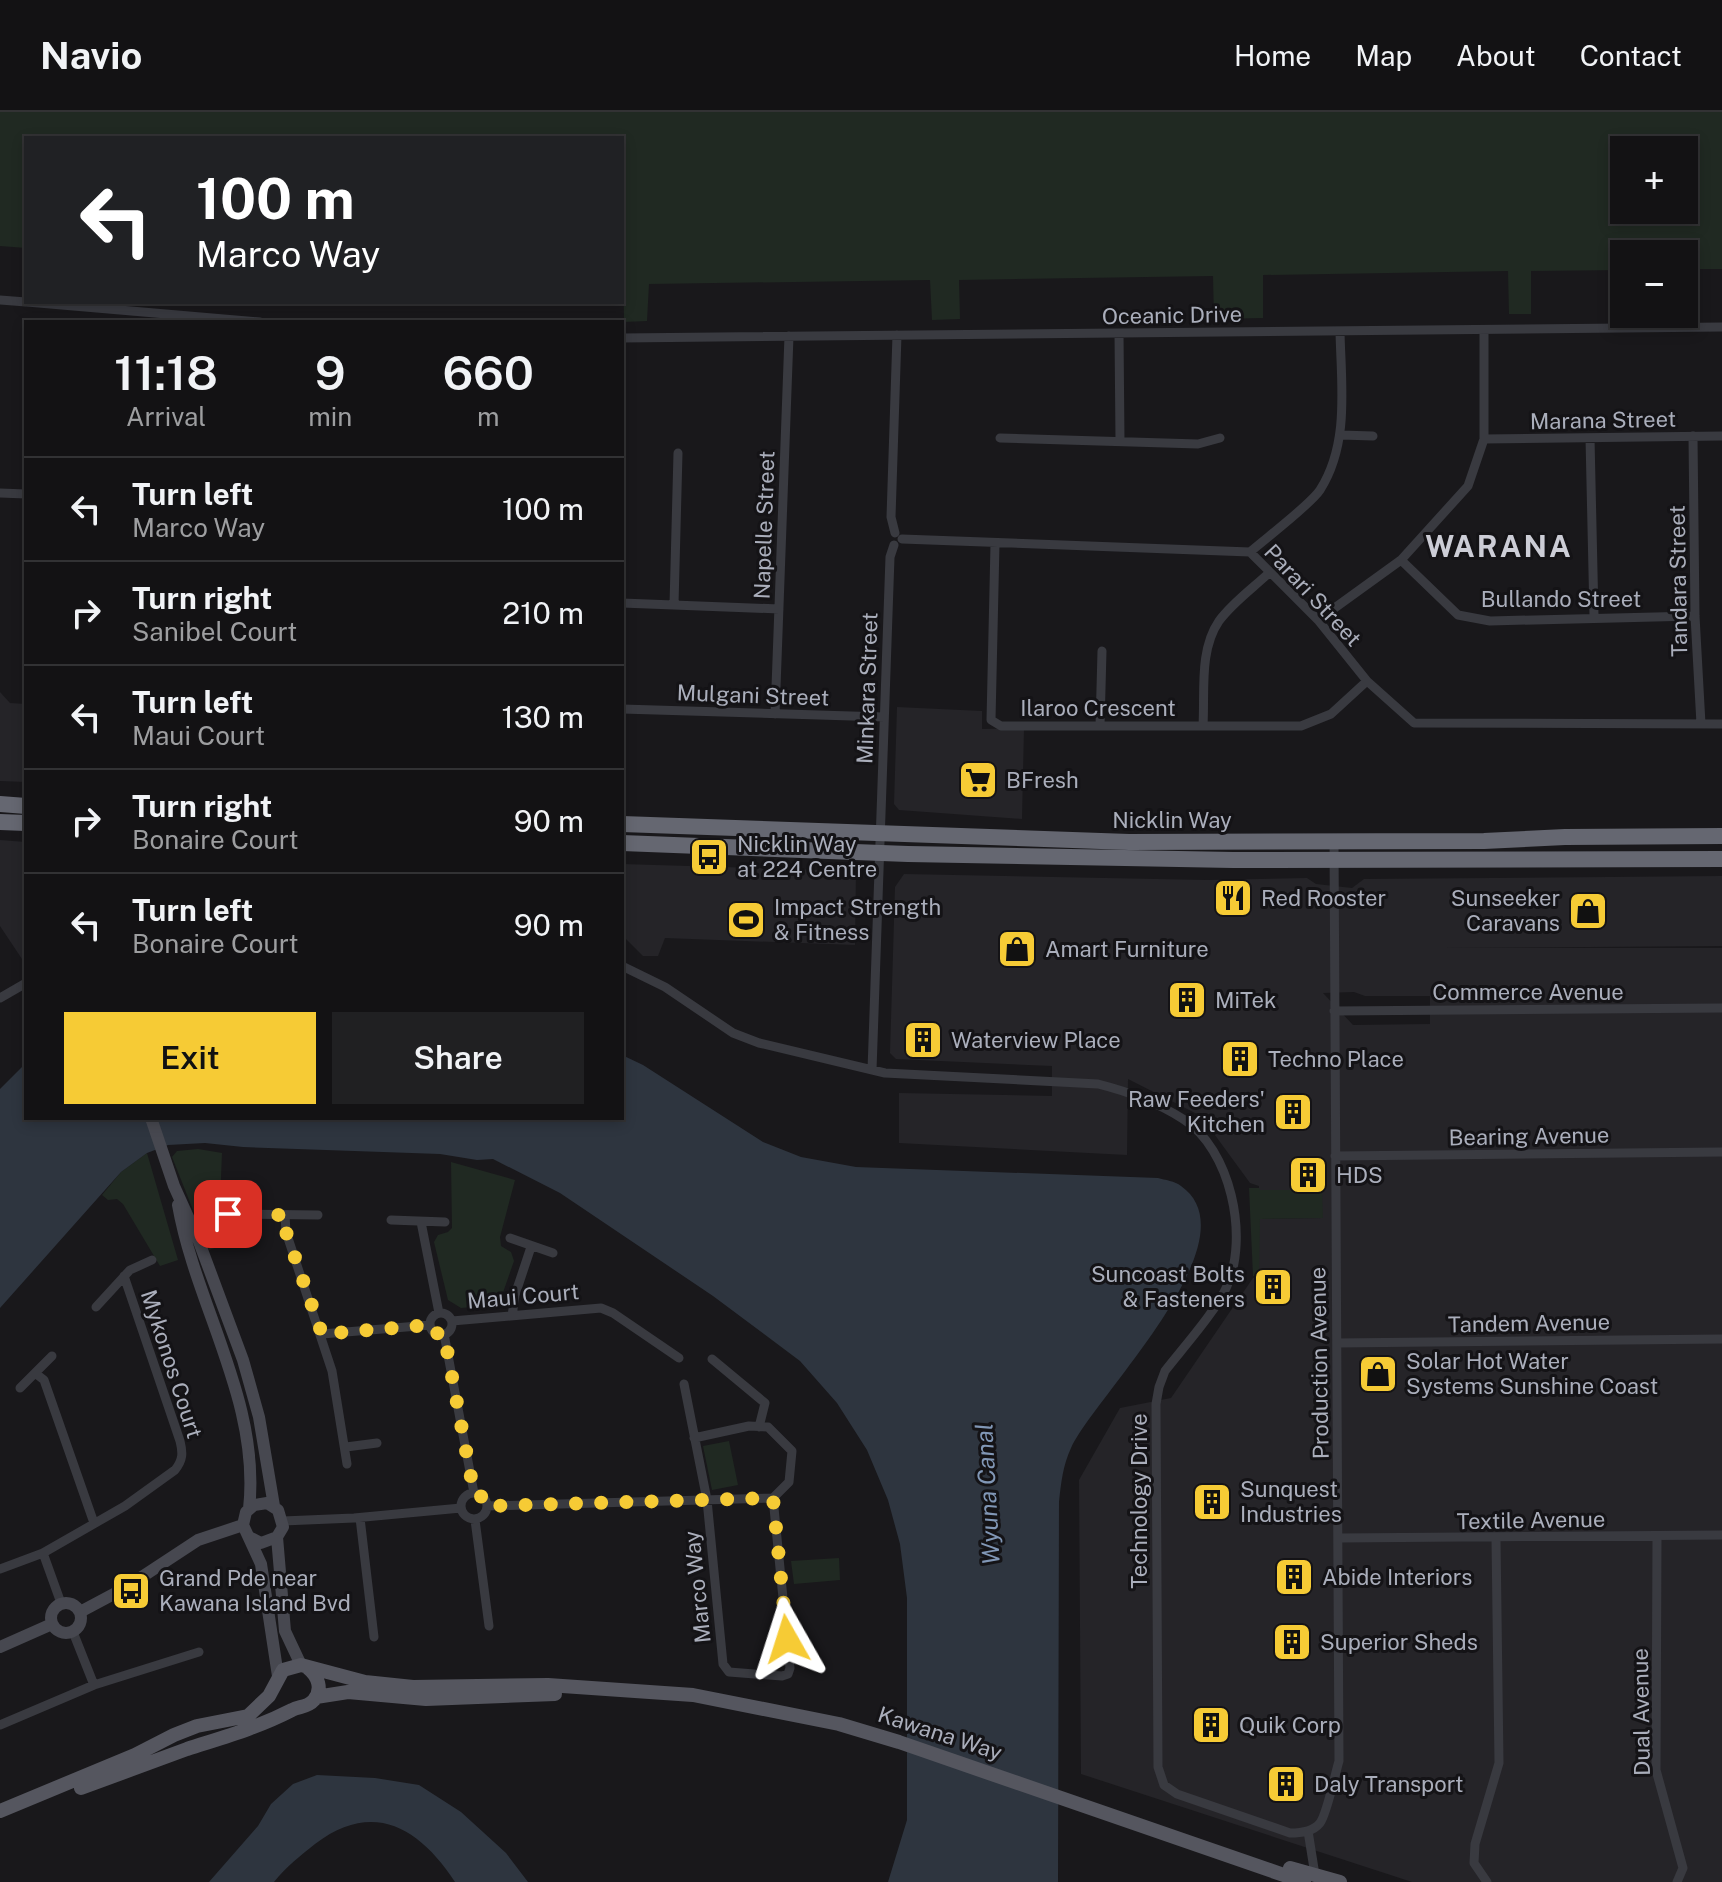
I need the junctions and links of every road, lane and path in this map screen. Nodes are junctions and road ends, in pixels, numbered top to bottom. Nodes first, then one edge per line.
1 (0, 300) edge
2 (24, 302) edge
3 (49, 304) edge
4 (117, 310) junction
5 (117, 320) edge
6 (220, 320) edge
7 (1722, 327) edge
8 (1484, 330) junction
9 (1340, 331) junction
10 (1119, 333) junction
11 (897, 335) junction
12 (789, 336) junction
13 (624, 338) edge
14 (1341, 435) junction
15 (1373, 436) dead end
16 (1693, 436) junction
17 (1722, 436) edge
18 (1000, 438) dead end
19 (1220, 438) dead end
20 (1590, 438) junction
21 (1484, 439) junction
22 (1120, 441) junction
23 (678, 453) dead end
24 (0, 493) edge
25 (24, 494) edge
26 (897, 539) junction
27 (995, 544) junction
28 (1250, 552) junction
29 (1401, 560) junction
30 (1269, 573) junction
31 (624, 603) edge
32 (674, 605) junction
33 (779, 609) junction
34 (1594, 616) junction
35 (1695, 616) junction
36 (1318, 620) junction
37 (1102, 651) dead end
38 (1367, 681) junction
39 (624, 709) edge
40 (775, 714) junction
41 (884, 717) junction
42 (1701, 724) junction
43 (1722, 724) edge
44 (1203, 725) junction
45 (1100, 726) junction
46 (0, 804) edge
47 (24, 806) edge
48 (0, 822) edge
49 (24, 823) edge
50 (624, 824) edge
51 (879, 833) junction
52 (1722, 836) edge
53 (1334, 841) junction
54 (624, 843) edge
55 (879, 853) junction
56 (1722, 859) edge
57 (1333, 861) junction
58 (624, 967) edge
59 (24, 984) edge
60 (0, 998) edge
61 (1722, 1008) edge
62 (1334, 1011) junction
63 (872, 1070) junction
64 (152, 1120) edge
65 (1722, 1152) edge
66 (1335, 1156) junction
67 (174, 1186) junction
68 (228, 1214) dead end
69 (285, 1215) junction
70 (318, 1215) dead end
71 (391, 1220) dead end
72 (421, 1222) junction
73 (445, 1222) dead end
74 (510, 1238) dead end
75 (531, 1247) junction
76 (553, 1253) dead end
77 (152, 1260) dead end
78 (124, 1276) junction
79 (96, 1307) dead end
80 (439, 1313) junction
81 (512, 1316) junction
82 (452, 1321) junction
83 (430, 1325) junction
84 (322, 1334) junction
85 (444, 1334) junction
86 (1722, 1339) edge
87 (1337, 1343) junction
88 (52, 1356) dead end
89 (679, 1358) dead end
90 (712, 1359) dead end
91 (35, 1373) junction
92 (684, 1384) dead end
93 (20, 1388) dead end
94 (759, 1427) junction
95 (694, 1438) junction
96 (377, 1443) dead end
97 (346, 1447) junction
98 (347, 1464) dead end
99 (474, 1493) junction
100 (773, 1498) junction
101 (707, 1500) junction
102 (274, 1506) junction
103 (487, 1506) junction
104 (461, 1508) junction
105 (249, 1509) junction
106 (360, 1518) junction
107 (475, 1520) junction
108 (283, 1521) junction
109 (94, 1523) junction
110 (246, 1531) junction
111 (1722, 1535) edge
112 (1657, 1536) junction
113 (277, 1537) junction
114 (1339, 1538) junction
115 (1496, 1539) junction
116 (43, 1553) junction
117 (0, 1569) edge
118 (61, 1603) junction
119 (80, 1612) junction
120 (52, 1624) junction
121 (489, 1626) dead end
122 (73, 1632) junction
123 (374, 1637) dead end
124 (0, 1647) edge
125 (199, 1652) dead end
126 (304, 1666) junction
127 (277, 1680) junction
128 (94, 1685) junction
129 (639, 1691) junction
130 (316, 1697) junction
131 (294, 1708) junction
132 (0, 1725) edge
133 (0, 1811) edge
134 (0, 1818) edge
135 (1308, 1831) junction
136 (1309, 1878) edge
137 (1340, 1882) edge
138 (1487, 1882) edge
139 (1677, 1882) edge

1 - 2 street
3 - 4 street
4 - 5 street
4 - 6 street
7 - 8 street, Oceanic Drive
8 - 9 street, Oceanic Drive
8 - 21 street
9 - 10 street, Oceanic Drive
9 - 14 street
10 - 11 street, Oceanic Drive
10 - 22 street
11 - 12 street, Oceanic Drive
11 - 26 street, Minkara Street
12 - 13 street, Oceanic Drive
12 - 33 street, Napelle Street
14 - 15 street
14 - 28 street
16 - 17 street, Marana Street
16 - 20 street, Marana Street
16 - 35 street, Tandara Street
18 - 22 street
19 - 22 street
20 - 21 street, Marana Street
20 - 34 street
21 - 29 street
23 - 32 street
24 - 25 street
26 - 27 street, Parari Street
26 - 41 street, Minkara Street
27 - 28 street, Parari Street
27 - 45 street, Ilaroo Crescent
28 - 30 street, Parari Street
29 - 34 street, Bullando Street
29 - 36 street
30 - 36 street, Parari Street
30 - 44 street
31 - 32 street
32 - 33 street
33 - 40 street, Napelle Street
34 - 35 street, Bullando Street
35 - 42 street, Tandara Street
36 - 38 street, Parari Street
37 - 45 street
38 - 42 street, Parari Street
38 - 44 street, Ilaroo Crescent
39 - 40 street, Mulgani Street
40 - 41 street, Mulgani Street
41 - 51 street, Minkara Street
42 - 43 street, Parari Street
44 - 45 street, Ilaroo Crescent
46 - 47 highway
48 - 49 highway
50 - 51 highway, Nicklin Way
51 - 53 highway, Nicklin Way
51 - 55 street, Minkara Street
52 - 53 highway, Nicklin Way
53 - 57 street, Production Avenue
54 - 55 highway, Nicklin Way
55 - 57 highway, Nicklin Way
55 - 63 street, Minkara Street
56 - 57 highway, Nicklin Way
57 - 62 street, Production Avenue
58 - 63 street, Technology Drive
59 - 60 street
61 - 62 street, Commerce Avenue
62 - 66 street, Production Avenue
63 - 135 street, Technology Drive
64 - 67 main road
65 - 66 street, Bearing Avenue
66 - 87 street, Production Avenue
67 - 102 main road
67 - 105 main road
68 - 69 street
69 - 70 street
69 - 84 street
71 - 72 street
72 - 73 street
72 - 80 street
74 - 75 street
75 - 76 street
75 - 81 street
77 - 78 street
78 - 79 street
78 - 109 street, Mykonos Court
80 - 82 street
80 - 83 street
81 - 82 street, Maui Court
81 - 89 street, Maui Court
82 - 85 street
83 - 84 street
83 - 85 street
84 - 97 street
85 - 99 street
86 - 87 street, Tandem Avenue
87 - 114 street, Production Avenue
88 - 91 street
90 - 94 street
91 - 93 street
91 - 109 street
92 - 95 street
94 - 95 street
94 - 100 street
95 - 101 street
96 - 97 street
97 - 98 street
99 - 103 street
99 - 104 street
100 - 101 street, Marco Way
100 - 101 street, Marco Way
101 - 103 street, Marco Way
102 - 105 main road
102 - 108 main road
103 - 107 street
104 - 106 street
104 - 107 street
105 - 110 main road
106 - 108 street
106 - 123 street
107 - 121 street
108 - 113 main road
109 - 116 street
110 - 113 main road
110 - 119 main road
110 - 127 main road
111 - 112 street, Textile Avenue
112 - 115 street, Textile Avenue
112 - 139 street, Dual Avenue
113 - 126 main road
114 - 115 street, Textile Avenue
114 - 135 street, Production Avenue
115 - 138 street
116 - 117 street
116 - 118 street
118 - 119 main road
118 - 120 main road
119 - 122 main road
120 - 122 main road
120 - 124 main road
122 - 128 street
125 - 128 street
126 - 127 main road
126 - 129 main road, Kawana Way
126 - 130 main road
127 - 131 main road
127 - 133 main road
128 - 132 street
129 - 130 main road, Kawana Way
129 - 136 main road, Kawana Way
130 - 131 main road
131 - 134 main road
135 - 136 street
136 - 137 main road, Kawana Way

